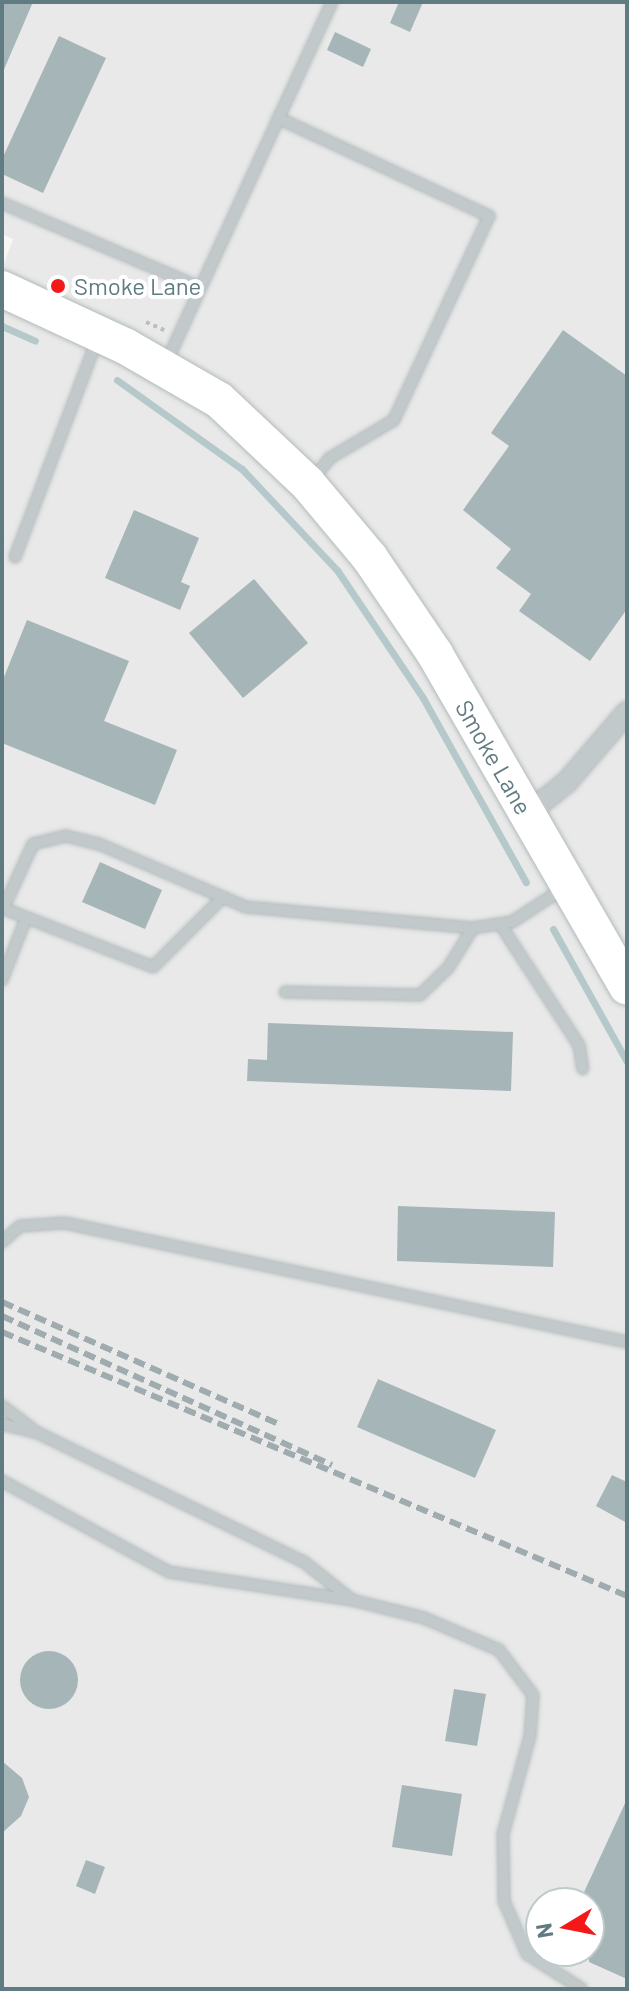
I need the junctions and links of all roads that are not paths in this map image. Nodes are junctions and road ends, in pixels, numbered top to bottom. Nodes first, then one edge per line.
1 (332, 2) edge
2 (278, 118) junction
3 (2, 203) edge
4 (201, 288) junction
5 (2, 289) edge
6 (100, 334) junction
7 (163, 368) junction
8 (308, 484) junction
9 (15, 557) dead end
10 (627, 712) edge
11 (527, 814) junction
12 (569, 885) junction
13 (223, 897) junction
14 (2, 909) edge
15 (26, 918) junction
16 (500, 924) junction
17 (473, 928) junction
18 (2, 980) edge
19 (627, 987) edge
20 (285, 992) dead end
21 (583, 1069) dead end
22 (2, 1242) edge
23 (627, 1342) edge
24 (2, 1406) edge
25 (2, 1424) edge
26 (38, 1433) junction
27 (2, 1481) edge
28 (352, 1600) junction
29 (582, 1989) edge

1 - 2 lane
2 - 4 lane
2 - 8 lane
3 - 4 lane
4 - 7 lane
5 - 6 highway, Smoke Lane
6 - 7 highway, Smoke Lane
6 - 9 lane
7 - 8 highway, Smoke Lane
8 - 11 highway, Smoke Lane
10 - 11 street
11 - 12 highway, Smoke Lane
12 - 16 lane
12 - 19 highway, Smoke Lane
13 - 14 lane
13 - 15 lane
13 - 17 lane
14 - 15 lane
15 - 18 lane
16 - 17 lane
16 - 21 lane
17 - 20 lane
22 - 23 lane
24 - 26 lane
25 - 26 lane
26 - 28 lane
27 - 28 lane
28 - 29 lane

